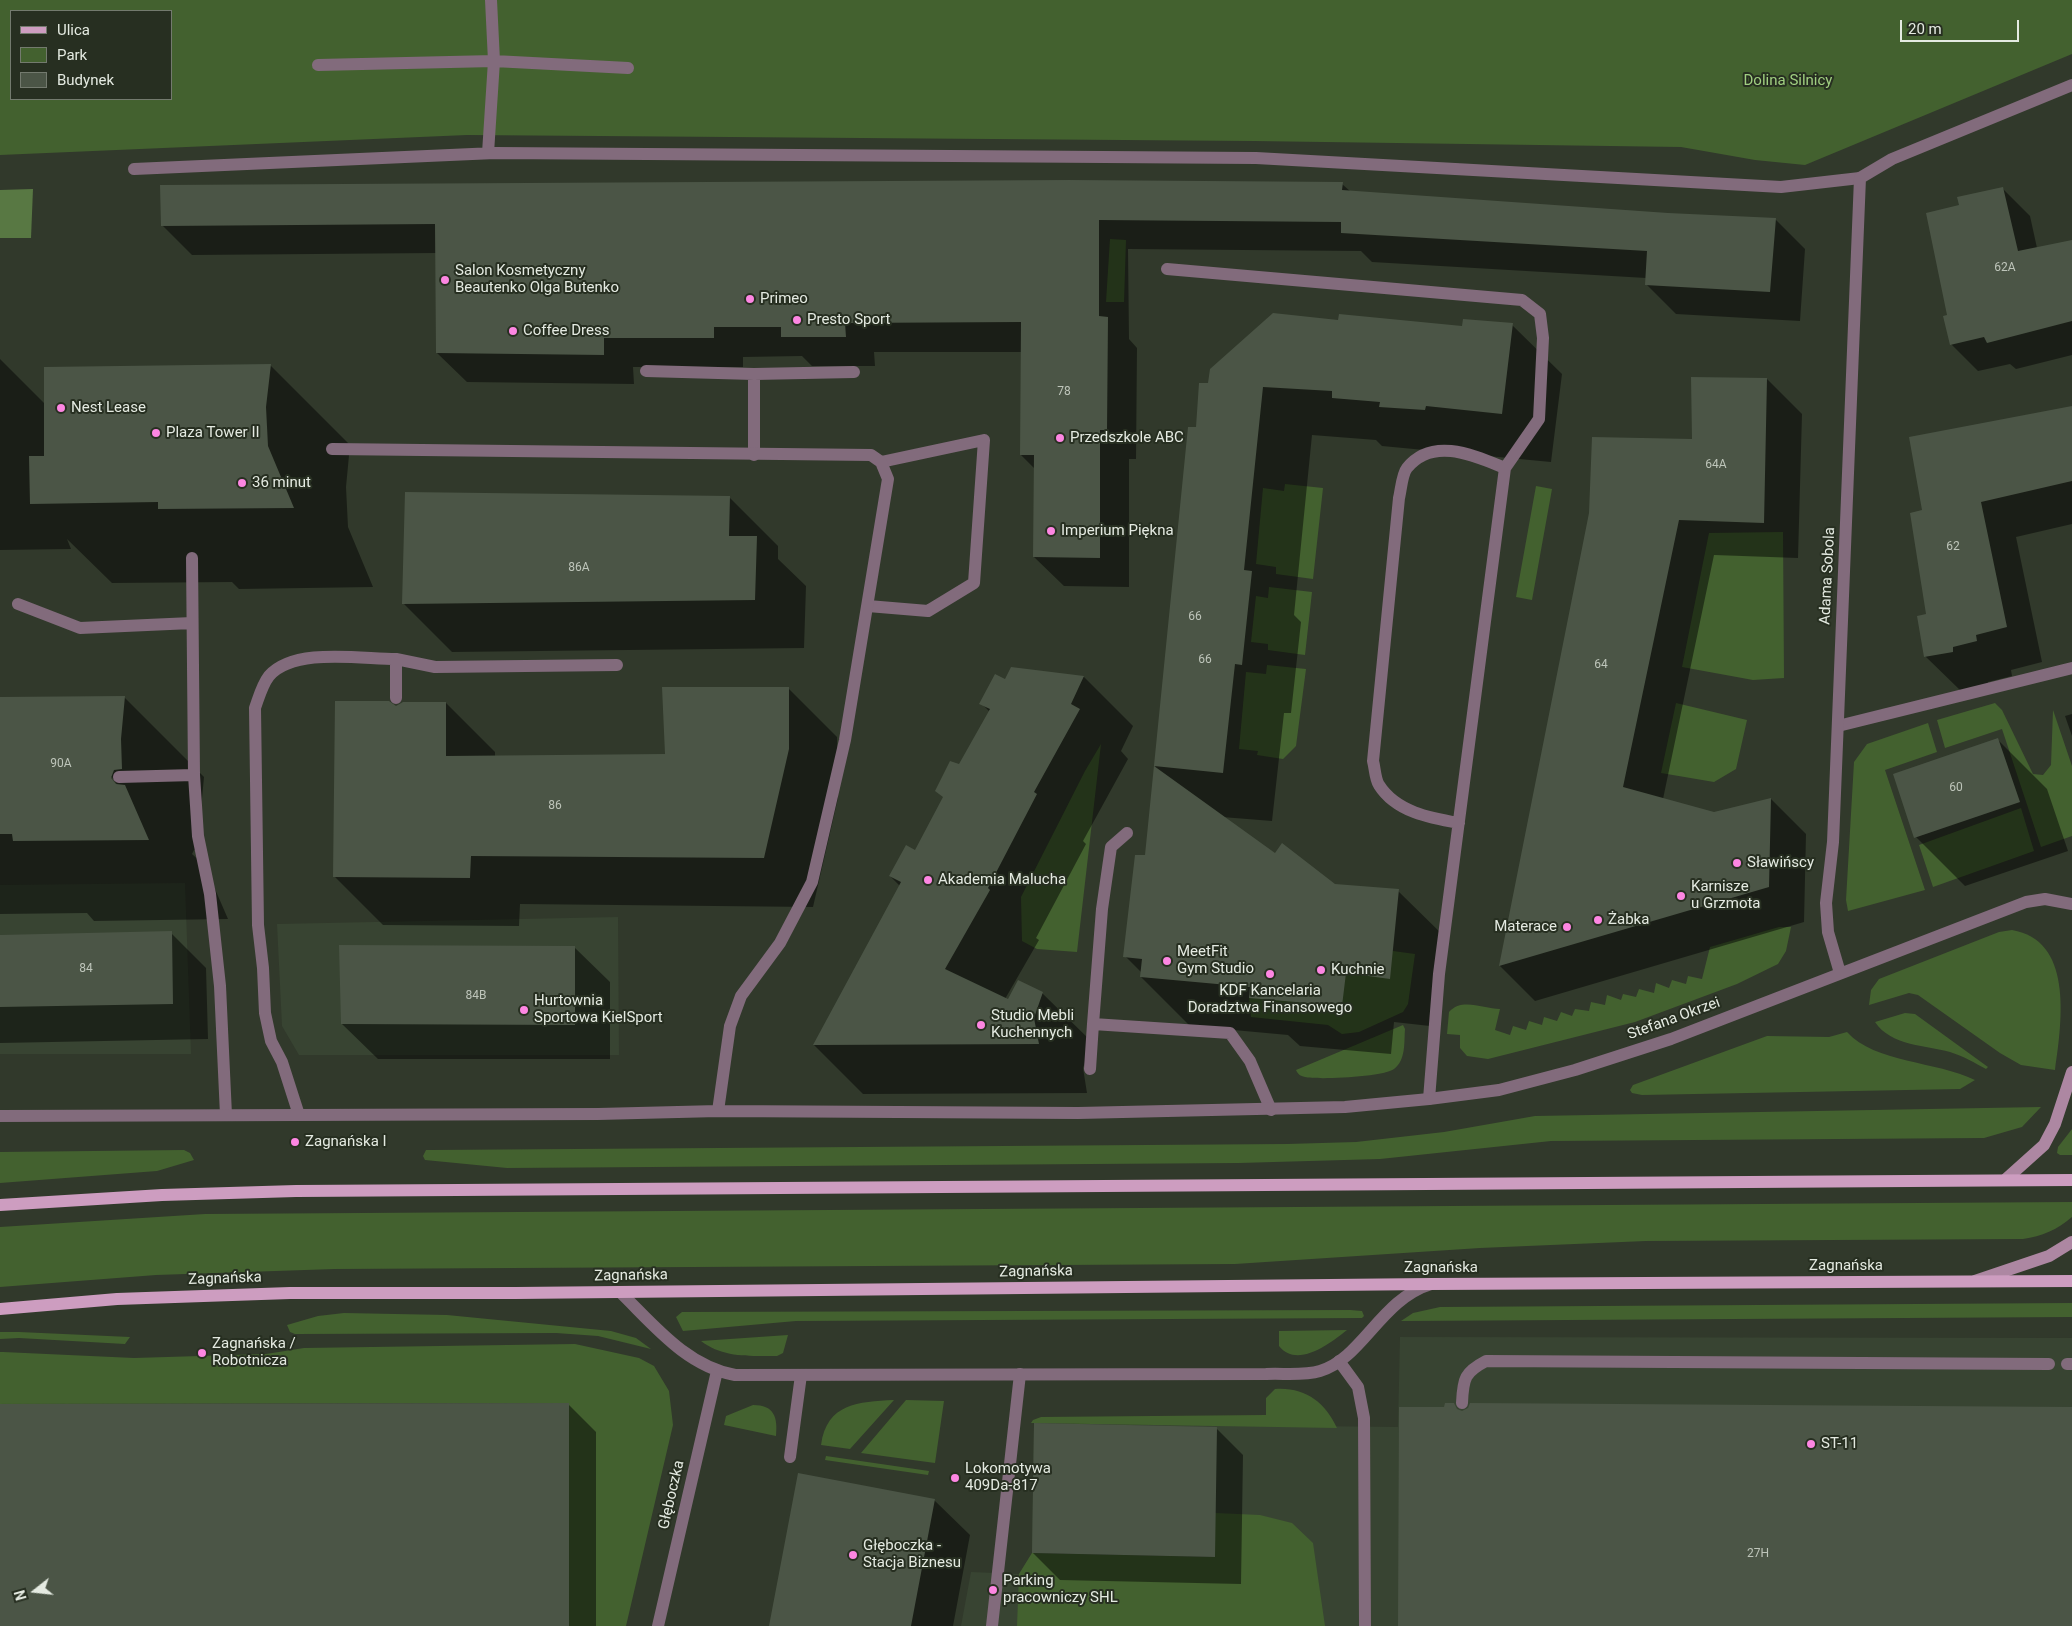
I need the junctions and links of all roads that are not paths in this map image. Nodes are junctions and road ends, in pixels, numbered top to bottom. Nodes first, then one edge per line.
1 (491, 0) edge
2 (494, 61) junction
3 (318, 65) dead end
4 (628, 68) dead end
5 (2072, 85) edge
6 (488, 153) junction
7 (134, 169) dead end
8 (1860, 178) junction
9 (1167, 269) dead end
10 (646, 372) dead end
11 (854, 372) dead end
12 (754, 374) junction
13 (332, 450) dead end
14 (754, 454) junction
15 (881, 462) junction
16 (1505, 468) junction
17 (192, 558) dead end
18 (18, 604) dead end
19 (868, 606) junction
20 (192, 623) junction
21 (396, 660) junction
22 (617, 665) dead end
23 (2072, 668) edge
24 (396, 698) dead end
25 (1838, 726) junction
26 (194, 775) junction
27 (119, 778) dead end
28 (1459, 823) junction
29 (1127, 833) dead end
30 (2072, 904) edge
31 (1840, 973) junction
32 (1093, 1024) junction
33 (1090, 1069) dead end
34 (2072, 1072) edge
35 (1430, 1099) junction
36 (1271, 1110) junction
37 (718, 1111) junction
38 (226, 1115) junction
39 (299, 1115) junction
40 (0, 1116) edge
41 (2005, 1180) junction
42 (2072, 1180) edge
43 (0, 1205) edge
44 (2072, 1242) edge
45 (1973, 1281) junction
46 (2072, 1281) edge
47 (1432, 1284) junction
48 (620, 1292) junction
49 (0, 1309) edge
50 (1339, 1361) junction
51 (2049, 1364) dead end
52 (717, 1371) junction
53 (1020, 1374) junction
54 (801, 1375) junction
55 (1462, 1403) dead end
56 (790, 1457) dead end
57 (658, 1626) edge
58 (992, 1626) edge
59 (1365, 1626) edge

1 - 2 street
2 - 3 street
2 - 4 street
2 - 6 street
5 - 8 street
6 - 7 street
6 - 8 street
8 - 25 street, Adama Sobola
9 - 16 street
10 - 12 street
11 - 12 street
12 - 14 street
13 - 14 street
14 - 15 street
15 - 19 street
15 - 19 street
16 - 28 street
16 - 28 street
17 - 20 street
18 - 20 street
19 - 37 street
20 - 26 street
21 - 22 street
21 - 24 street
21 - 39 street
23 - 25 street
25 - 31 street, Adama Sobola
26 - 27 street
26 - 38 street
28 - 35 street
29 - 32 street
30 - 31 street, Stefana Okrzei
31 - 35 street, Stefana Okrzei
32 - 33 street
32 - 36 street
34 - 41 street
35 - 36 street, Stefana Okrzei
36 - 37 street
37 - 39 street
38 - 39 street
38 - 40 street
41 - 42 main road
41 - 43 main road
44 - 45 street
45 - 46 main road, Zagnańska
45 - 47 main road, Zagnańska
47 - 48 main road, Zagnańska
47 - 50 street
48 - 49 main road, Zagnańska
48 - 52 street
50 - 53 street
50 - 59 street
51 - 55 street
52 - 54 street
52 - 57 street, Głęboczka
53 - 54 street
53 - 58 street
54 - 56 street

